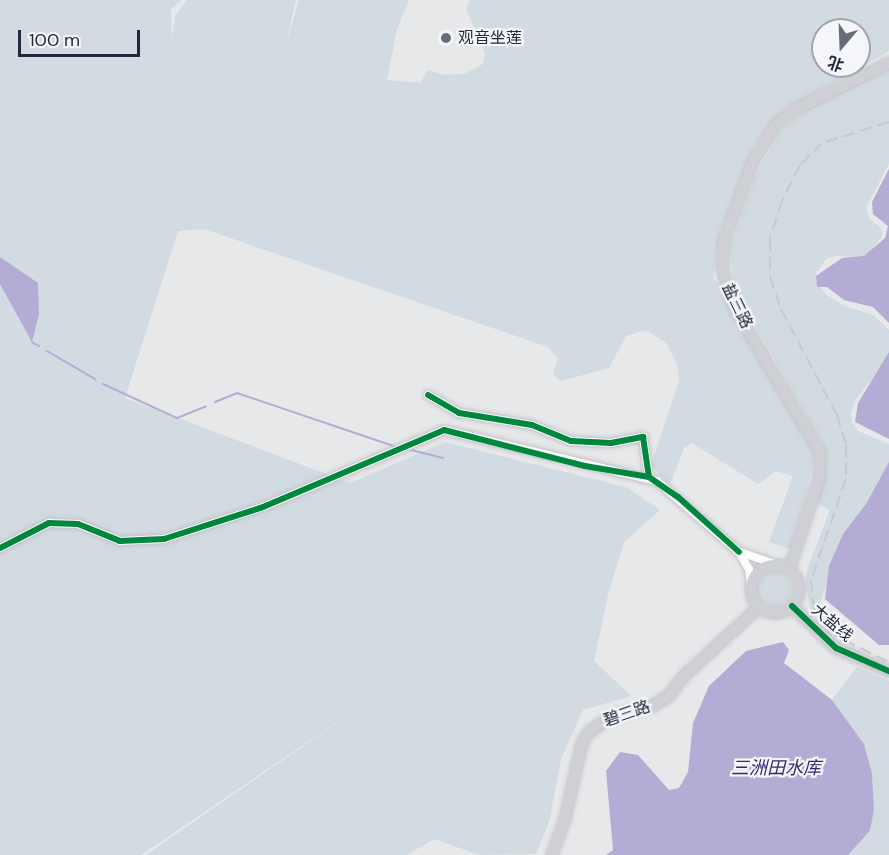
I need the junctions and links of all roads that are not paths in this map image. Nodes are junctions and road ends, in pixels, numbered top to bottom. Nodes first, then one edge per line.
1 (889, 63) edge
2 (428, 395) dead end
3 (649, 477) junction
4 (0, 548) edge
5 (739, 552) junction
6 (777, 565) junction
7 (789, 570) junction
8 (751, 585) junction
9 (792, 606) junction
10 (759, 607) junction
11 (889, 671) edge
12 (552, 855) edge

1 - 7 main road, 盐三路
2 - 3 street
3 - 4 street
3 - 5 street
5 - 6 street
5 - 8 street
6 - 7 main road
6 - 8 main road
7 - 9 main road
8 - 10 main road
9 - 10 main road
9 - 11 main road, 大盐线
10 - 12 main road, 碧三路

